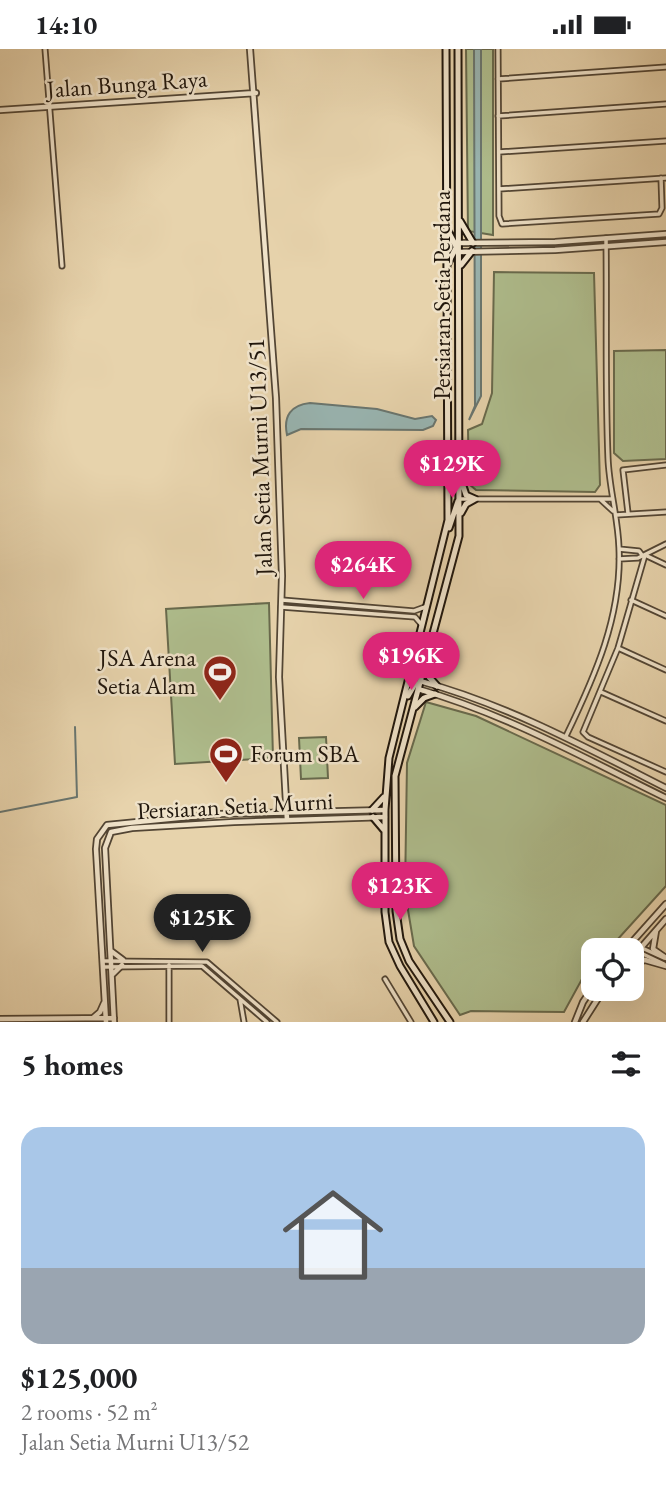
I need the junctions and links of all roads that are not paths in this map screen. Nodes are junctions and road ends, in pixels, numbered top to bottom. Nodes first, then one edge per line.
1 (45, 49) edge
2 (250, 49) edge
3 (446, 49) edge
4 (458, 49) edge
5 (498, 49) edge
6 (666, 67) edge
7 (498, 79) junction
8 (256, 93) junction
9 (666, 104) edge
10 (49, 107) junction
11 (0, 110) edge
12 (498, 116) junction
13 (666, 141) edge
14 (499, 152) junction
15 (664, 178) edge
16 (499, 189) junction
17 (459, 218) junction
18 (446, 226) junction
19 (666, 234) edge
20 (606, 238) junction
21 (666, 242) edge
22 (473, 243) junction
23 (458, 247) junction
24 (606, 247) junction
25 (473, 251) junction
26 (62, 266) dead end
27 (446, 268) junction
28 (460, 271) junction
29 (666, 465) edge
30 (459, 474) junction
31 (610, 488) junction
32 (598, 498) junction
33 (459, 499) junction
34 (475, 499) junction
35 (612, 499) junction
36 (666, 512) edge
37 (628, 513) junction
38 (615, 514) junction
39 (459, 523) junction
40 (446, 534) junction
41 (666, 544) edge
42 (619, 549) junction
43 (643, 555) junction
44 (619, 559) junction
45 (666, 565) edge
46 (282, 600) junction
47 (631, 600) junction
48 (429, 604) junction
49 (281, 607) junction
50 (666, 616) edge
51 (423, 629) junction
52 (618, 648) junction
53 (425, 658) junction
54 (414, 664) junction
55 (666, 670) edge
56 (418, 684) junction
57 (437, 685) junction
58 (601, 692) junction
59 (435, 694) junction
60 (404, 701) junction
61 (411, 717) junction
62 (666, 720) edge
63 (565, 736) junction
64 (553, 740) junction
65 (568, 748) junction
66 (666, 772) edge
67 (666, 788) edge
68 (385, 793) junction
69 (395, 797) junction
70 (666, 798) edge
71 (286, 801) junction
72 (372, 810) junction
73 (287, 811) junction
74 (302, 811) junction
75 (274, 812) junction
76 (387, 813) junction
77 (373, 817) junction
78 (287, 820) junction
79 (395, 828) junction
80 (386, 839) junction
81 (666, 904) edge
82 (666, 919) edge
83 (656, 930) junction
84 (636, 938) edge
85 (644, 943) edge
86 (110, 950) junction
87 (644, 951) edge
88 (169, 960) junction
89 (644, 960) edge
90 (666, 962) edge
91 (111, 963) junction
92 (123, 963) junction
93 (103, 964) junction
94 (169, 965) junction
95 (112, 979) junction
96 (385, 979) dead end
97 (239, 997) junction
98 (105, 998) junction
99 (584, 1001) edge
100 (596, 1001) edge
101 (255, 1011) junction
102 (242, 1014) junction
103 (92, 1018) junction
104 (0, 1019) edge
105 (106, 1020) edge
106 (114, 1020) edge
107 (170, 1021) edge
108 (100, 1022) edge
109 (244, 1022) edge
110 (267, 1022) edge
111 (276, 1022) edge
112 (411, 1022) edge
113 (434, 1022) edge
114 (450, 1022) edge
115 (575, 1022) edge
116 (583, 1022) edge

1 - 10 street
2 - 8 street, Jalan Setia Murni U13/51
3 - 18 main road, Persiaran Setia Perdana
4 - 17 main road, Persiaran Setia Perdana
5 - 7 street
6 - 7 street
7 - 12 street
8 - 10 street, Jalan Bunga Raya
8 - 46 street, Jalan Setia Murni U13/51
9 - 12 street
10 - 11 street, Jalan Bunga Raya
10 - 26 street
12 - 14 street
13 - 14 street
14 - 16 street
15 - 16 street
15 - 16 street
17 - 22 main road
17 - 23 main road, Persiaran Setia Perdana
18 - 23 main road
18 - 27 main road, Persiaran Setia Perdana
19 - 20 street
20 - 22 street
20 - 24 street
21 - 24 street
22 - 23 street
23 - 25 street
23 - 27 main road
23 - 28 main road, Persiaran Setia Perdana
24 - 25 street
24 - 31 street
25 - 28 main road
27 - 40 main road, Persiaran Setia Perdana
28 - 30 main road, Persiaran Setia Perdana
29 - 37 street
30 - 33 main road, Persiaran Setia Perdana
30 - 34 main road
31 - 32 street
31 - 35 street
32 - 34 street
32 - 35 street
32 - 38 street
33 - 34 street
33 - 39 main road, Persiaran Setia Perdana
33 - 40 main road
34 - 39 main road
35 - 38 street
36 - 37 street
37 - 38 street
38 - 42 street
39 - 53 main road, Persiaran Setia Perdana
40 - 48 main road, Persiaran Setia Perdana
41 - 43 street
42 - 43 street
42 - 44 street
43 - 44 street
43 - 45 street
43 - 47 street
44 - 63 street
46 - 48 street
46 - 49 street, Jalan Setia Murni U13/51
47 - 50 street
47 - 52 street
48 - 51 main road, Persiaran Setia Perdana
49 - 51 street
49 - 71 street, Jalan Setia Murni U13/51
51 - 54 main road, Persiaran Setia Perdana
52 - 55 street
52 - 58 street
53 - 56 main road, Persiaran Setia Perdana
53 - 57 main road
54 - 56 main road
54 - 60 main road, Persiaran Setia Perdana
56 - 57 street
56 - 59 street
56 - 60 main road
56 - 61 main road, Persiaran Setia Perdana
57 - 63 street
58 - 62 street
58 - 66 street
59 - 61 main road
59 - 64 street
60 - 68 main road, Persiaran Setia Perdana
61 - 69 main road, Persiaran Setia Perdana
63 - 64 street
63 - 65 street
63 - 67 street
64 - 65 street
65 - 70 street
68 - 72 main road
68 - 76 main road, Persiaran Setia Perdana
69 - 76 main road
69 - 79 main road, Persiaran Setia Perdana
71 - 73 street, Jalan Setia Murni U13/51
71 - 74 street
71 - 75 street
72 - 74 street, Persiaran Setia Murni
72 - 76 street, Persiaran Setia Murni
73 - 74 street, Persiaran Setia Murni
73 - 75 street, Persiaran Setia Murni
73 - 78 street, Jalan Setia Murni U13/51
75 - 93 street, Persiaran Setia Murni
76 - 77 street, Persiaran Setia Murni
76 - 79 main road
76 - 80 main road, Persiaran Setia Perdana
77 - 78 street, Persiaran Setia Murni
77 - 80 main road
78 - 86 street, Persiaran Setia Murni
79 - 114 main road, Persiaran Setia Perdana
80 - 113 main road, Persiaran Setia Perdana
81 - 84 street
82 - 83 street
83 - 85 street
83 - 90 street
86 - 91 street, Persiaran Setia Murni
86 - 92 street
87 - 90 street
88 - 92 street
88 - 94 street
88 - 111 street
89 - 90 street
91 - 92 street
91 - 93 street
91 - 95 street, Persiaran Setia Murni
92 - 94 street
92 - 95 street
93 - 98 street, Persiaran Setia Murni
94 - 97 street
94 - 107 street
95 - 106 street, Persiaran Setia Murni
96 - 112 street
97 - 101 street
97 - 102 street
98 - 103 street
98 - 105 street, Persiaran Setia Murni
99 - 115 street
100 - 116 street
101 - 102 street
101 - 110 street
102 - 109 street
103 - 104 street
103 - 105 street
103 - 108 street
105 - 106 street

